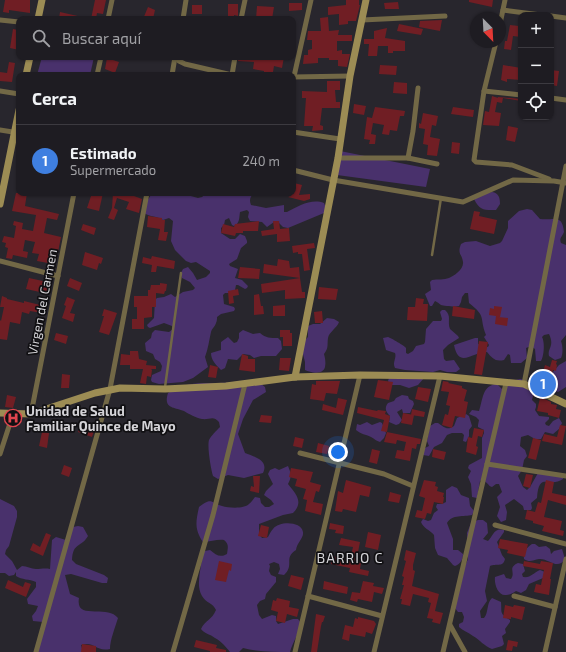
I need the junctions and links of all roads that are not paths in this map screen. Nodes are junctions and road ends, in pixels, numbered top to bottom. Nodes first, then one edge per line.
1 (42, 0) edge
2 (112, 0) edge
3 (186, 0) edge
4 (245, 0) edge
5 (311, 0) edge
6 (366, 0) edge
7 (505, 0) edge
8 (503, 10) joint
9 (518, 12) edge
10 (39, 16) edge
11 (109, 16) edge
12 (183, 16) edge
13 (242, 16) edge
14 (445, 16) dead end
15 (554, 16) edge
16 (566, 18) edge
17 (0, 20) edge
18 (362, 20) junction
19 (16, 22) edge
20 (495, 48) edge
21 (29, 60) edge
22 (100, 60) edge
23 (175, 60) edge
24 (178, 60) edge
25 (234, 60) edge
26 (27, 72) edge
27 (98, 72) edge
28 (173, 72) edge
29 (223, 72) edge
30 (232, 72) edge
31 (294, 72) edge
32 (350, 76) junction
33 (296, 78) edge
34 (418, 88) dead end
35 (0, 91) edge
36 (484, 91) junction
37 (16, 94) edge
38 (518, 95) edge
39 (554, 98) edge
40 (566, 100) edge
41 (0, 130) edge
42 (16, 132) edge
43 (296, 132) edge
44 (16, 136) edge
45 (340, 139) junction
46 (338, 158) junction
47 (408, 158) junction
48 (437, 164) dead end
49 (566, 166) edge
50 (296, 171) edge
51 (333, 180) junction
52 (554, 181) junction
53 (564, 183) edge
54 (73, 196) edge
55 (146, 196) edge
56 (441, 198) junction
57 (0, 204) edge
58 (432, 255) dead end
59 (0, 261) edge
60 (181, 273) dead end
61 (58, 276) junction
62 (360, 375) junction
63 (440, 376) junction
64 (295, 377) junction
65 (506, 383) junction
66 (244, 384) junction
67 (524, 384) junction
68 (110, 389) junction
69 (165, 389) junction
70 (566, 404) edge
71 (0, 413) edge
72 (13, 414) junction
73 (31, 414) junction
74 (300, 453) dead end
75 (0, 454) edge
76 (340, 463) junction
77 (487, 464) junction
78 (566, 476) edge
79 (413, 486) junction
80 (495, 525) dead end
81 (566, 544) edge
82 (566, 559) edge
83 (565, 567) edge
84 (308, 596) junction
85 (514, 596) dead end
86 (555, 607) junction
87 (382, 616) junction
88 (450, 625) junction
89 (36, 652) edge
90 (173, 652) edge
91 (294, 652) edge
92 (374, 652) edge
93 (443, 652) edge
94 (465, 652) edge
95 (545, 652) edge

1 - 10 street
2 - 11 street
3 - 12 street
4 - 13 street
5 - 31 street
6 - 18 street
7 - 8 street
8 - 9 street
14 - 18 street
15 - 16 street
17 - 19 street
18 - 32 street
20 - 36 street
21 - 26 street
22 - 27 street
23 - 28 street
24 - 29 street
25 - 30 street
32 - 33 street
32 - 45 street
34 - 47 street
35 - 37 street
36 - 38 street
36 - 52 street
39 - 40 street
41 - 42 street
43 - 45 street
44 - 57 street
45 - 46 street
46 - 47 street
46 - 51 street
47 - 48 street
49 - 53 street
50 - 51 street
51 - 56 street
51 - 64 street
52 - 53 street
52 - 56 street
53 - 67 street
54 - 61 street, Virgen del Carmen
55 - 68 street
56 - 58 lane
59 - 61 street
60 - 69 lane
61 - 73 street, Virgen del Carmen
62 - 63 street
62 - 64 street
62 - 76 street
63 - 65 street
63 - 79 street
64 - 66 street
65 - 67 street
65 - 77 street
66 - 69 street
66 - 90 street
67 - 70 street
68 - 69 street
68 - 73 street
68 - 89 street
71 - 72 street
72 - 73 street
72 - 75 street
74 - 76 street
76 - 79 street
76 - 84 street
77 - 78 street
77 - 88 street
79 - 87 street
80 - 81 street
82 - 83 street
83 - 86 street
84 - 87 street
84 - 91 street
85 - 86 street
86 - 95 street
87 - 92 street
88 - 93 street
88 - 94 street

